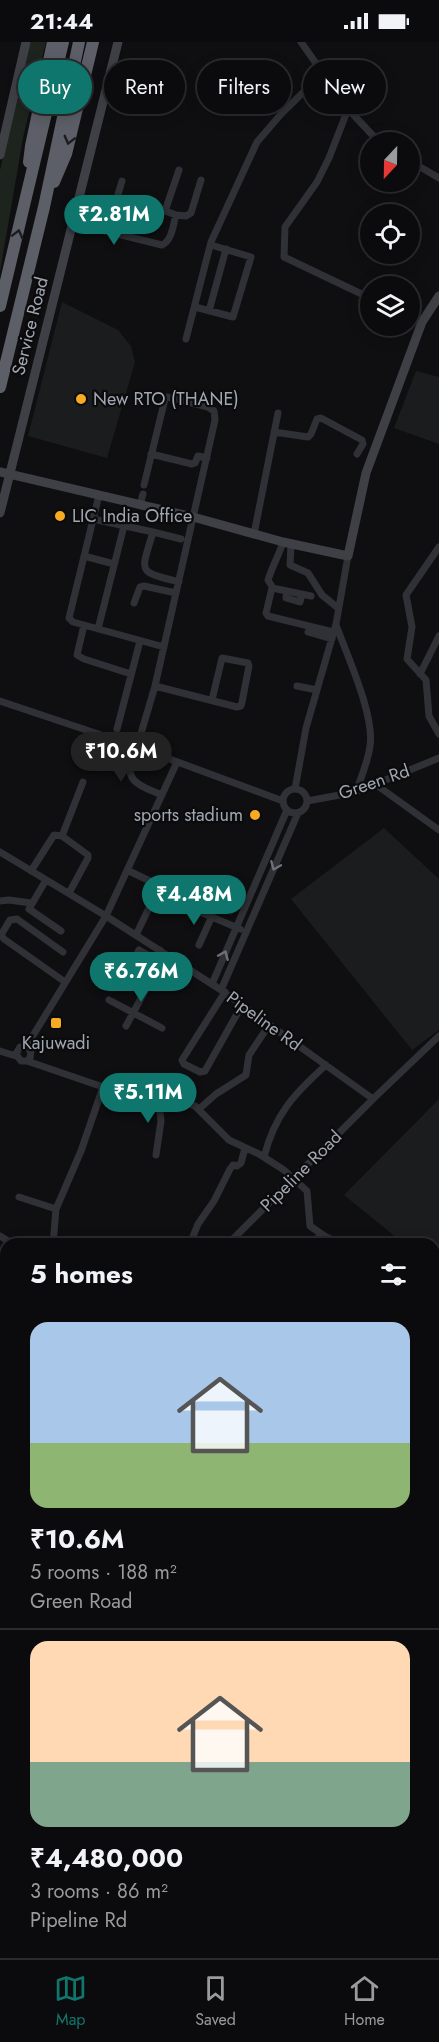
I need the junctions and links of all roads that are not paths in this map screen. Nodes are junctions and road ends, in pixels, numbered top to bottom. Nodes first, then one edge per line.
1 (26, 42) edge
2 (53, 42) edge
3 (63, 42) edge
4 (79, 42) edge
5 (93, 42) edge
6 (118, 42) edge
7 (301, 42) edge
8 (314, 60) edge
9 (303, 93) edge
10 (346, 114) edge
11 (353, 114) edge
12 (370, 132) edge
13 (0, 155) edge
14 (420, 167) edge
15 (179, 170) dead end
16 (439, 178) edge
17 (201, 180) dead end
18 (122, 181) dead end
19 (25, 202) junction
20 (147, 204) dead end
21 (44, 207) junction
22 (165, 211) junction
23 (176, 215) junction
24 (73, 222) junction
25 (107, 231) junction
26 (211, 245) junction
27 (226, 249) junction
28 (360, 293) edge
29 (439, 296) edge
30 (0, 306) edge
31 (195, 307) junction
32 (209, 311) junction
33 (422, 322) joint
34 (186, 339) dead end
35 (0, 387) edge
36 (278, 413) dead end
37 (274, 432) junction
38 (151, 454) junction
39 (357, 454) dead end
40 (207, 458) junction
41 (5, 473) edge
42 (144, 485) dead end
43 (143, 494) dead end
44 (99, 495) junction
45 (140, 505) junction
46 (0, 513) edge
47 (193, 517) junction
48 (93, 519) junction
49 (124, 526) junction
50 (153, 532) junction
51 (254, 534) junction
52 (181, 539) dead end
53 (287, 543) junction
54 (439, 548) edge
55 (84, 556) junction
56 (348, 556) junction
57 (114, 564) junction
58 (179, 582) junction
59 (273, 588) junction
60 (176, 593) junction
61 (311, 596) dead end
62 (134, 603) dead end
63 (338, 608) junction
64 (84, 625) junction
65 (98, 629) junction
66 (308, 632) dead end
67 (334, 632) junction
68 (439, 636) edge
69 (140, 640) junction
70 (164, 647) junction
71 (131, 674) junction
72 (420, 674) junction
73 (155, 686) junction
74 (297, 686) dead end
75 (317, 690) junction
76 (212, 700) junction
77 (0, 701) edge
78 (117, 729) dead end
79 (439, 734) edge
80 (135, 746) junction
81 (439, 758) edge
82 (177, 762) junction
83 (83, 782) dead end
84 (375, 784) junction
85 (295, 789) junction
86 (356, 792) junction
87 (162, 795) junction
88 (283, 801) junction
89 (307, 801) junction
90 (287, 810) junction
91 (298, 813) junction
92 (439, 830) edge
93 (62, 836) junction
94 (0, 852) edge
95 (31, 870) junction
96 (127, 870) junction
97 (46, 880) junction
98 (69, 893) junction
99 (0, 901) edge
100 (31, 903) junction
101 (198, 911) dead end
102 (105, 916) junction
103 (212, 916) junction
104 (237, 927) junction
105 (60, 931) dead end
106 (247, 931) junction
107 (136, 935) junction
108 (199, 945) dead end
109 (63, 952) dead end
110 (163, 952) junction
111 (155, 959) junction
112 (65, 982) junction
113 (212, 984) junction
114 (223, 991) junction
115 (109, 1000) dead end
116 (242, 1005) junction
117 (133, 1013) junction
118 (269, 1025) junction
119 (126, 1026) dead end
120 (162, 1028) dead end
121 (439, 1036) edge
122 (26, 1047) junction
123 (0, 1051) edge
124 (16, 1056) junction
125 (27, 1061) junction
126 (326, 1065) junction
127 (103, 1087) junction
128 (158, 1091) junction
129 (299, 1092) junction
130 (373, 1099) junction
131 (297, 1108) dead end
132 (199, 1110) junction
133 (245, 1148) junction
134 (156, 1155) dead end
135 (264, 1157) junction
136 (19, 1197) dead end
137 (56, 1209) junction
138 (323, 1235) junction
139 (54, 1238) edge
140 (192, 1238) edge
141 (234, 1238) edge
142 (318, 1238) edge
143 (329, 1238) edge

1 - 13 street
2 - 19 highway
3 - 19 highway
4 - 21 highway
5 -> 21 highway
6 - 24 street, Service Road
7 - 8 street
9 - 26 street
10 - 28 street
11 - 12 street
14 - 16 street
15 - 22 street
17 - 23 street
18 - 25 street
30 -> 19 highway
20 - 22 street
21 - 35 highway
22 - 23 street
23 - 25 street
24 - 25 street
24 - 41 street, Service Road
26 - 27 street
26 - 31 street
27 - 32 street
27 - 32 street
29 - 33 street
31 - 32 street
31 - 34 street
33 - 56 street
36 - 37 street
37 - 39 street
37 - 51 street
38 - 40 street
38 - 40 street
38 - 42 street
40 - 47 street
41 - 44 street
41 - 46 street, Service Road
43 - 45 street
44 - 45 street
44 - 48 street
45 - 47 street
47 - 51 street
47 - 58 street
48 - 49 street
48 - 55 street
49 - 50 street
49 - 57 street
50 - 52 street
50 - 58 street
51 - 53 street
53 - 56 street
53 - 59 street
53 - 63 street
54 - 72 street
55 - 57 street
55 - 64 street
56 - 63 street
57 - 65 street
58 - 60 street
59 - 61 street
59 - 67 street
60 - 62 street
60 - 70 street
63 - 67 street
64 - 65 street
64 - 71 street
65 - 69 street
66 - 67 street
67 - 75 street
67 - 86 street
68 - 72 street
69 - 70 street
69 - 71 street
70 - 73 street
71 - 78 street
72 - 79 street
73 - 76 street
73 - 80 street
74 - 75 street
75 - 85 street
76 - 76 street
77 - 80 street
80 - 82 street
80 - 87 street
81 - 84 street, Green Rd
82 - 87 street
82 - 88 street
83 - 93 street
84 - 86 street, Green Rd
84 - 92 street
85 - 88 street
85 - 89 street
86 - 89 street, Green Rd
87 - 96 street
88 - 90 street
89 - 91 street
90 - 91 street
90 - 104 street
91 -> 106 street
93 - 95 street
93 - 98 street
94 - 95 street, Pipeline Rd
95 - 97 street, Pipeline Rd
96 - 102 street
96 - 107 street
97 - 98 street, Pipeline Rd
97 - 100 street
98 - 102 street, Pipeline Rd
99 - 100 street
100 - 105 street
101 - 103 street
102 - 107 street, Pipeline Rd
102 - 112 street
103 - 104 street
103 - 108 street
104 - 106 street
113 -> 104 street
106 - 114 street
107 - 110 street, Pipeline Rd
109 - 112 street
110 - 111 street
110 - 113 street, Pipeline Rd
110 - 117 street
111 - 111 street
112 - 122 street
113 - 114 street, Pipeline Rd
114 - 116 street, Pipeline Rd
114 - 116 street
115 - 117 street
116 - 118 street, Pipeline Rd
117 - 119 street
117 - 120 street
118 - 126 street, Pipeline Rd
118 - 132 street
121 - 130 street, Pipeline Road
122 - 124 street
122 - 125 street
123 - 124 street
124 - 125 street
125 - 127 street
126 - 129 street
126 - 130 street, Pipeline Rd
127 - 128 street
127 - 137 street
128 - 132 street
128 - 134 street
129 - 131 street
129 - 135 street
130 - 141 street, Pipeline Road
132 - 133 street
133 - 135 street
133 - 140 street
135 - 138 street
136 - 137 street
137 - 139 street
138 - 142 street
138 - 143 street

